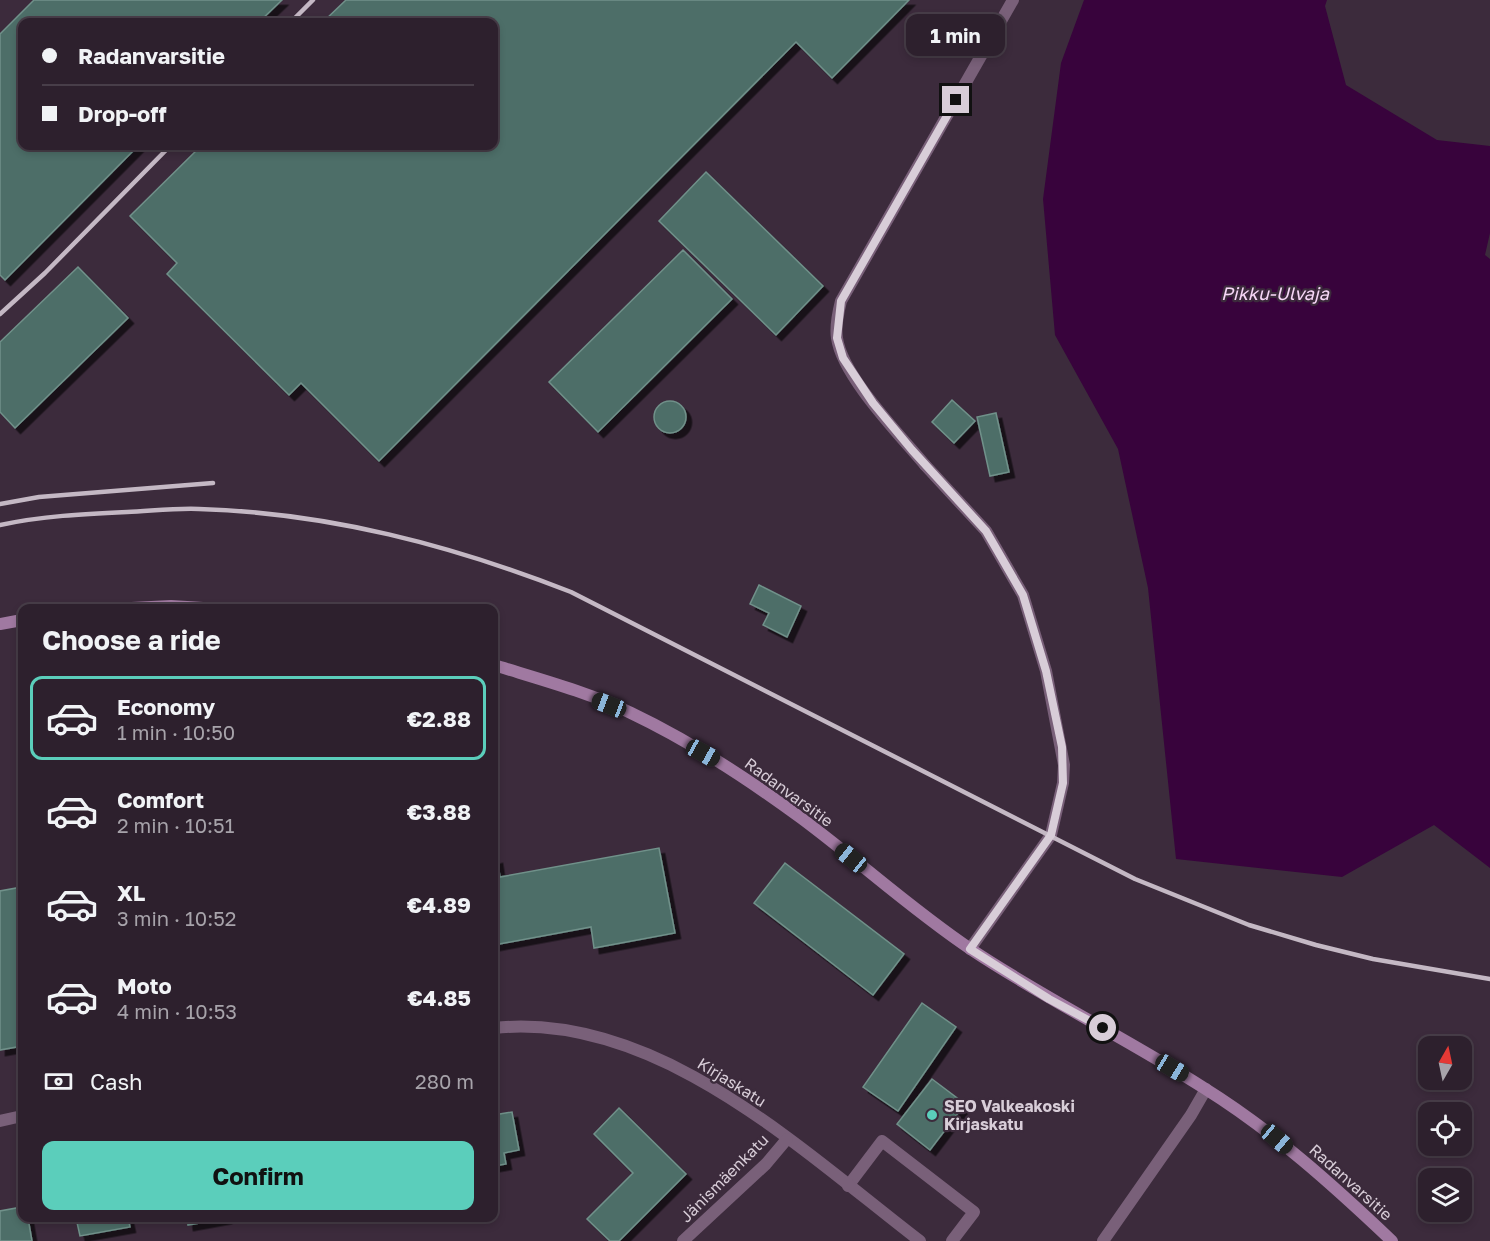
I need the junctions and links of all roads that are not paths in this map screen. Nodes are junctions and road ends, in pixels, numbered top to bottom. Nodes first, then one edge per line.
1 (1012, 0) edge
2 (18, 621) edge
3 (0, 624) edge
4 (498, 666) edge
5 (970, 949) junction
6 (498, 1028) edge
7 (1206, 1089) junction
8 (18, 1117) edge
9 (0, 1121) edge
10 (787, 1138) junction
11 (848, 1186) junction
12 (683, 1241) edge
13 (920, 1241) edge
14 (952, 1241) edge
15 (1103, 1241) edge
16 (1392, 1241) edge

1 - 5 street
2 - 3 street
4 - 5 street, Radanvarsitie
5 - 7 street, Radanvarsitie
6 - 10 street, Kirjaskatu
7 - 15 street
7 - 16 street, Radanvarsitie
8 - 9 street
10 - 11 street, Kirjaskatu
10 - 12 street, Jänismäenkatu
11 - 13 street, Kirjaskatu
11 - 14 street

